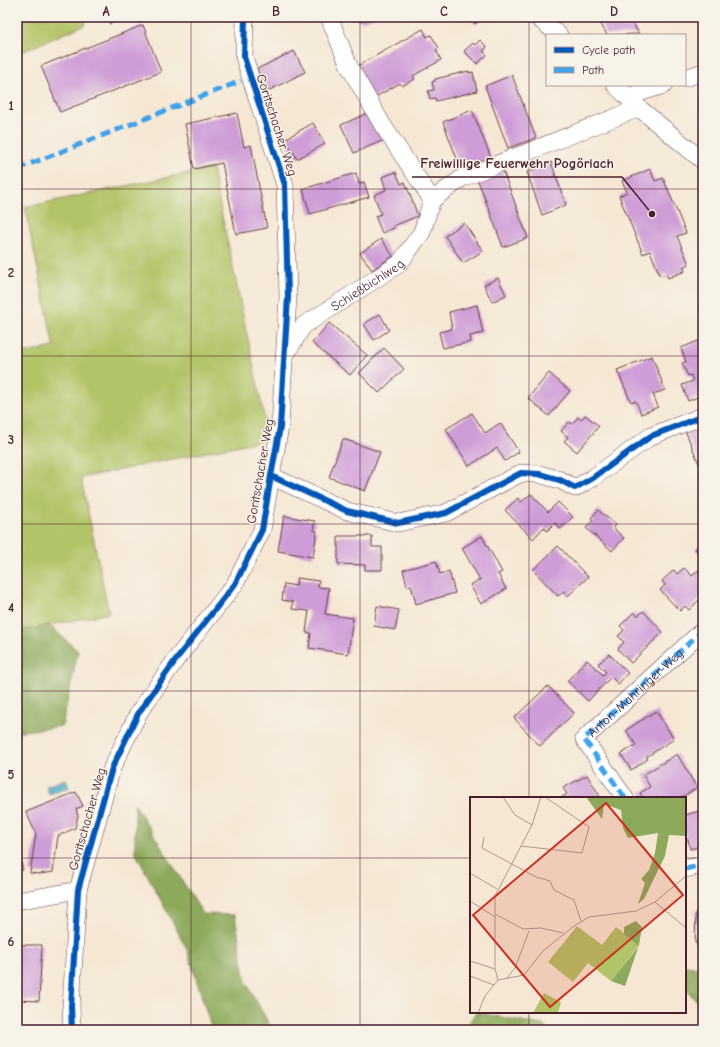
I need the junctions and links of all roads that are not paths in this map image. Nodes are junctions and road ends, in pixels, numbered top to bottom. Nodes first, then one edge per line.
1 (245, 17) edge
2 (329, 17) edge
3 (537, 17) edge
4 (558, 34) edge
5 (703, 72) edge
6 (686, 78) edge
7 (616, 86) edge
8 (662, 86) edge
9 (633, 102) junction
10 (703, 161) edge
11 (432, 200) junction
12 (285, 356) junction
13 (703, 416) edge
14 (271, 476) junction
15 (703, 630) edge
16 (624, 797) edge
17 (703, 865) edge
18 (686, 869) edge
19 (78, 890) junction
20 (17, 901) edge
21 (72, 1030) edge

1 - 12 street, Goritschacher Weg
2 - 11 street
3 - 4 street
5 - 6 street
7 - 9 street
8 - 9 street
9 - 10 street
9 - 11 street
11 - 12 street, Schießbichlweg
12 - 14 street, Goritschacher Weg
13 - 14 street
14 - 19 street, Goritschacher Weg
15 - 16 street, Anton-Mahringer-Weg
17 - 18 street
19 - 20 street
19 - 21 street, Goritschacher Weg

